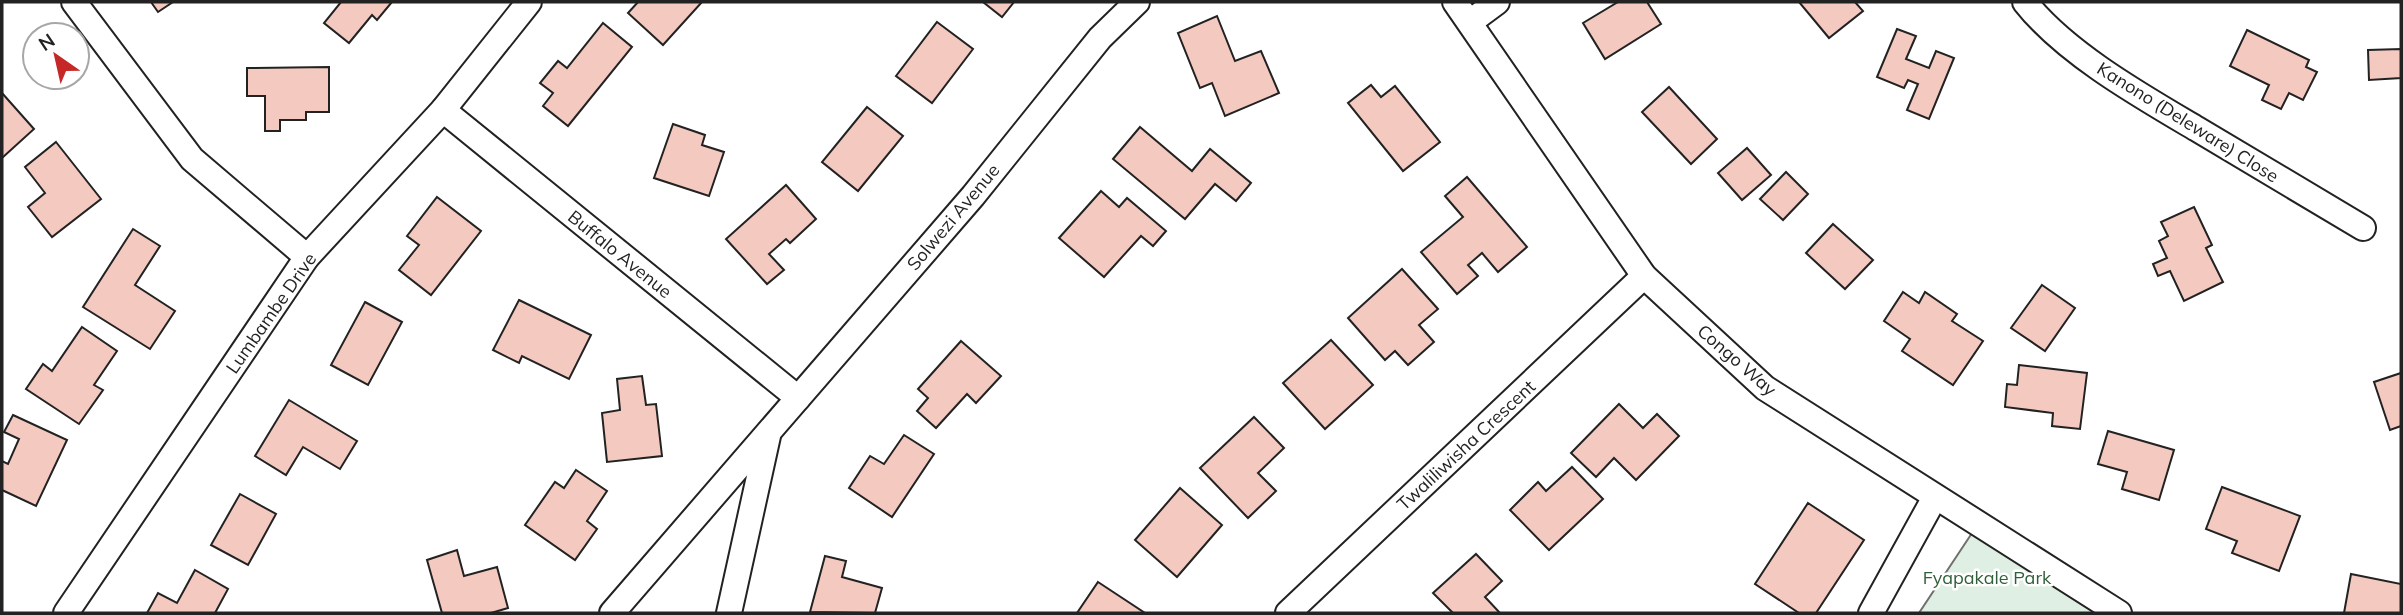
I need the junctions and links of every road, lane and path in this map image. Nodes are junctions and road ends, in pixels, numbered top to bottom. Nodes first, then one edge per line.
1 (74, 2) edge
2 (529, 2) edge
3 (1137, 2) edge
4 (1455, 2) edge
5 (1497, 2) edge
6 (2025, 2) edge
7 (1471, 22) junction
8 (443, 110) junction
9 (2363, 228) dead end
10 (307, 257) junction
11 (1644, 276) junction
12 (798, 398) junction
13 (769, 432) junction
14 (1935, 497) junction
15 (66, 613) edge
16 (612, 613) edge
17 (729, 613) edge
18 (1287, 613) edge
19 (1871, 613) edge
20 (2119, 613) edge

1 - 10 street
2 - 8 street, Lumbambe Drive
3 - 12 street, Solwezi Avenue
4 - 7 street, Congo Way
5 - 7 street
6 - 9 street, Kanono (Deleware) Close
7 - 11 street, Congo Way
8 - 10 street, Lumbambe Drive
8 - 12 street, Buffalo Avenue
10 - 15 street, Lumbambe Drive
11 - 14 street, Congo Way
11 - 18 street, Twaliliwisha Crescent
12 - 13 street, Solwezi Avenue
13 - 16 street, Solwezi Avenue
13 - 17 street, Solwezi Avenue
14 - 19 street
14 - 20 street, Congo Way

